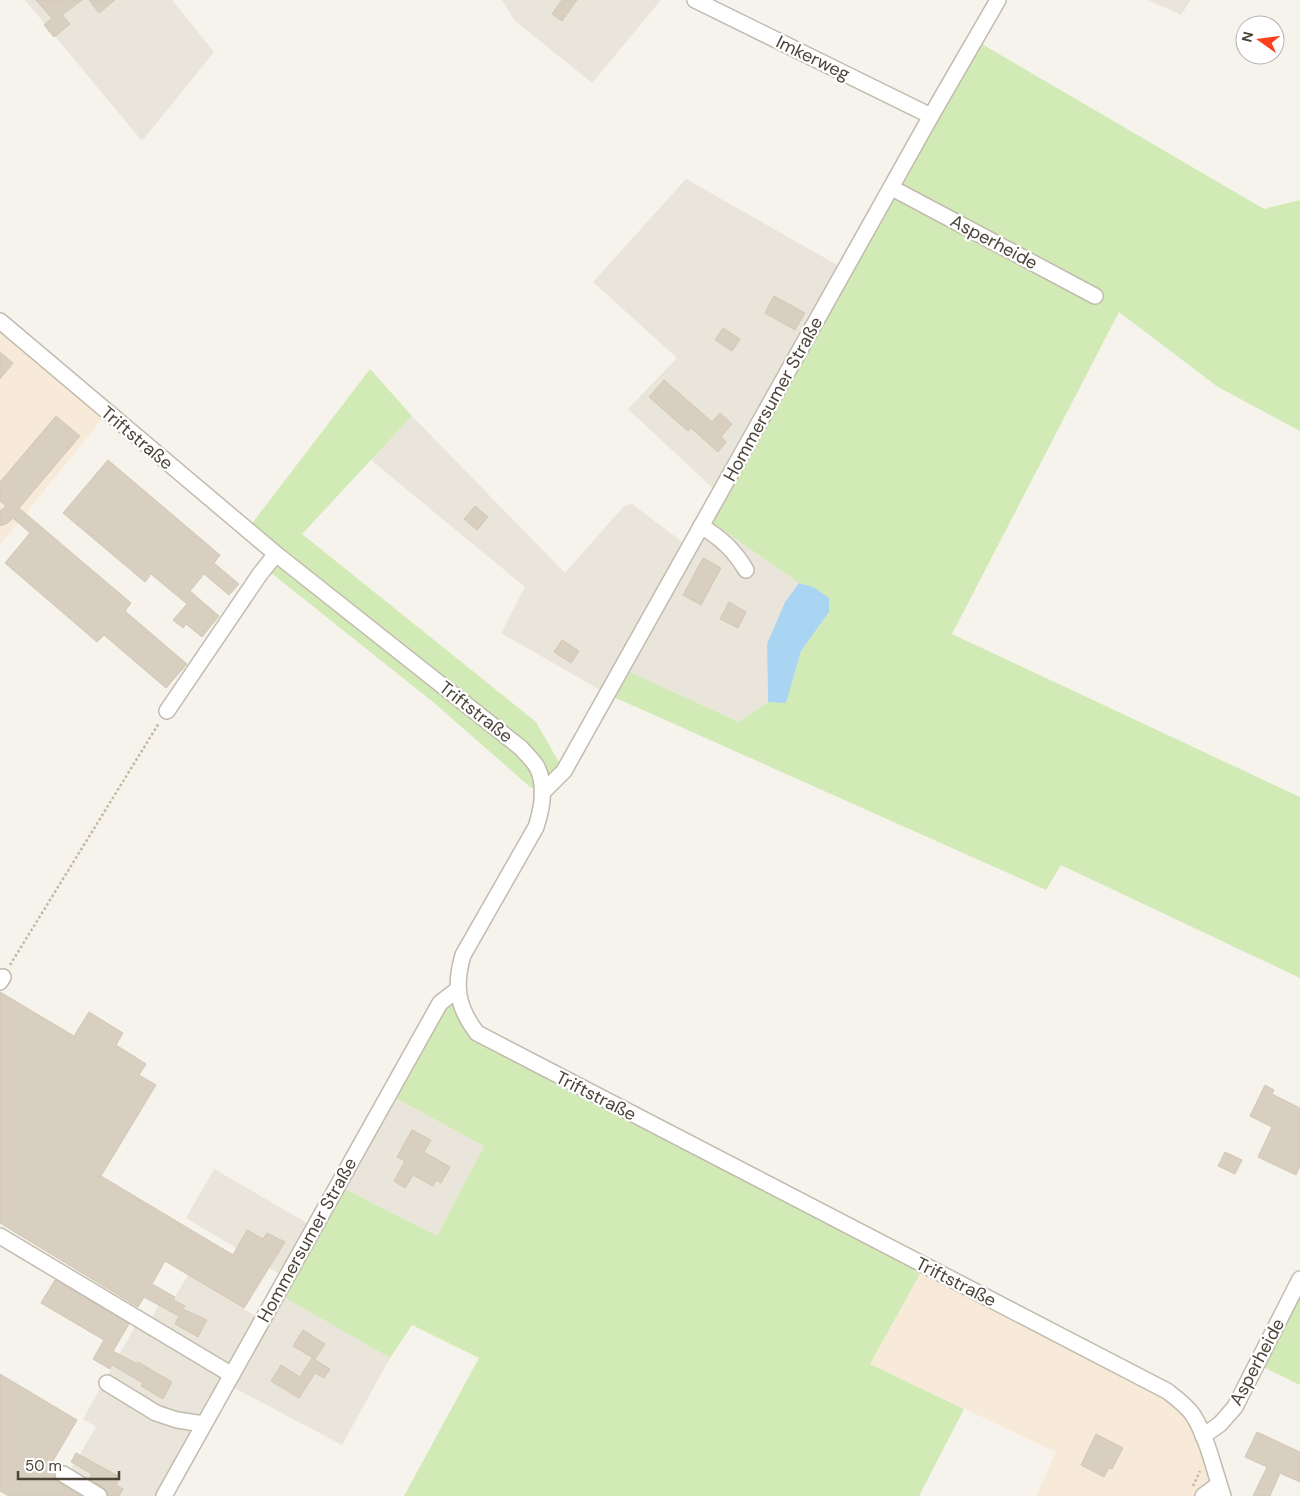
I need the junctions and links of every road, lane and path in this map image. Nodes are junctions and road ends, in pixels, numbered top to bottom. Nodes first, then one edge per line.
1 (695, 0) edge
2 (998, 0) edge
3 (931, 116) junction
4 (892, 188) junction
5 (1095, 296) dead end
6 (0, 321) edge
7 (702, 526) junction
8 (276, 554) junction
9 (746, 570) dead end
10 (167, 711) joint
11 (542, 793) junction
12 (2, 980) edge
13 (457, 990) junction
14 (0, 1236) edge
15 (1300, 1279) edge
16 (232, 1374) junction
17 (107, 1383) dead end
18 (204, 1424) junction
19 (1202, 1436) junction
20 (1211, 1459) junction
21 (63, 1474) dead end
22 (1221, 1490) edge
23 (1197, 1492) edge
24 (98, 1496) edge
25 (164, 1496) edge

1 - 3 street, Imkerweg
2 - 3 street, Hommersumer Straße
3 - 4 street, Hommersumer Straße
4 - 5 street, Asperheide
4 - 7 street, Hommersumer Straße
6 - 8 street, Triftstraße
7 - 9 street
7 - 11 street, Hommersumer Straße
8 - 10 street
8 - 11 street, Triftstraße
10 - 12 path
11 - 13 street, Triftstraße
13 - 16 street, Hommersumer Straße
13 - 19 street, Triftstraße
14 - 16 street
15 - 19 street, Asperheide
16 - 18 street, Hommersumer Straße
17 - 18 street
18 - 25 street, Hommersumer Straße
19 - 20 street, Triftstraße
20 - 22 street, Triftstraße
20 - 23 path
21 - 24 street
22 - 23 street

